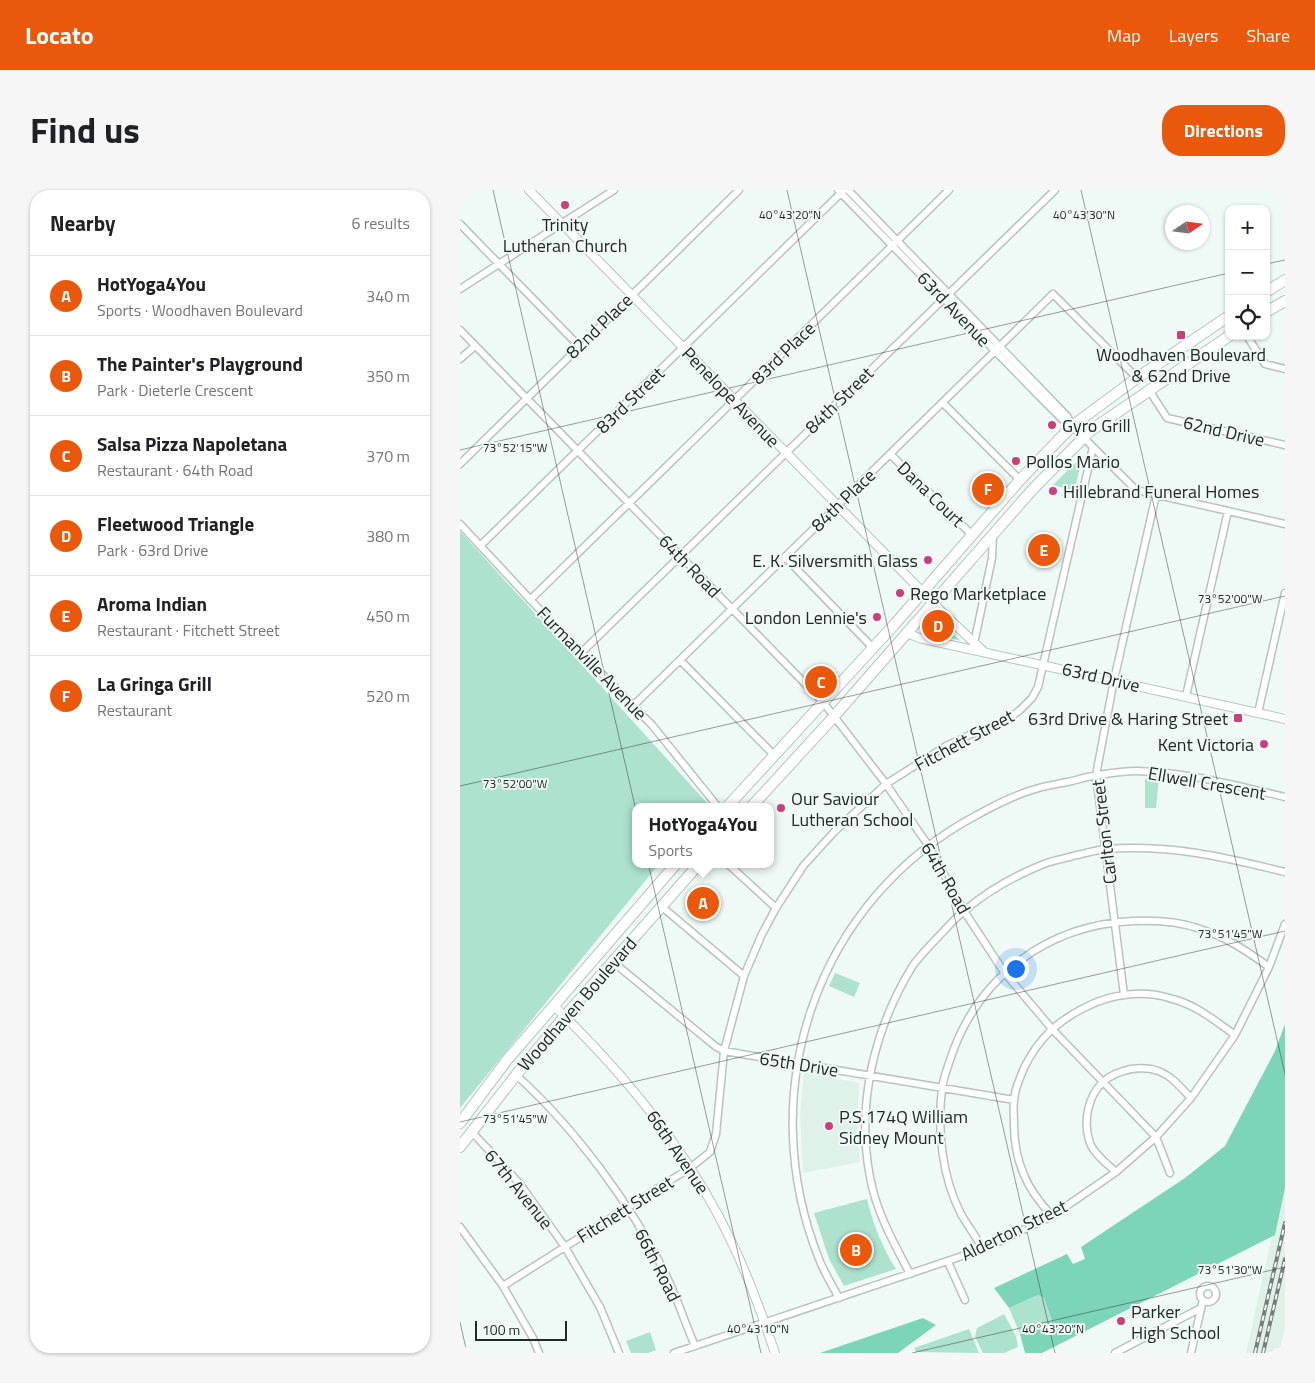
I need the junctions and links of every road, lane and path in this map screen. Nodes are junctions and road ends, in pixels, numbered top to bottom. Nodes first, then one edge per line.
1 (529, 190) edge
2 (614, 190) edge
3 (740, 190) edge
4 (950, 190) edge
5 (1055, 190) edge
6 (843, 191) edge
7 (602, 193) edge
8 (561, 223) junction
9 (460, 224) edge
10 (895, 244) junction
11 (498, 264) junction
12 (1285, 280) edge
13 (460, 289) edge
14 (1270, 289) edge
15 (632, 295) junction
16 (946, 296) junction
17 (1285, 301) edge
18 (1270, 310) edge
19 (1225, 319) edge
20 (460, 330) edge
21 (1225, 339) edge
22 (1250, 340) edge
23 (475, 346) junction
24 (579, 346) junction
25 (683, 347) junction
26 (998, 349) junction
27 (460, 359) edge
28 (1285, 369) edge
29 (1137, 378) junction
30 (1149, 390) junction
31 (526, 398) junction
32 (734, 400) junction
33 (943, 402) junction
34 (1072, 426) junction
35 (1083, 438) junction
36 (1285, 445) edge
37 (1093, 448) junction
38 (578, 451) junction
39 (786, 453) junction
40 (890, 454) junction
41 (460, 464) edge
42 (1020, 480) junction
43 (1156, 495) junction
44 (629, 504) junction
45 (837, 506) junction
46 (1228, 511) junction
47 (460, 524) edge
48 (1285, 524) edge
49 (993, 534) junction
50 (972, 535) junction
51 (480, 546) junction
52 (681, 556) junction
53 (785, 557) junction
54 (923, 591) junction
55 (1285, 593) edge
56 (530, 600) junction
57 (934, 604) junction
58 (732, 609) junction
59 (907, 633) junction
60 (974, 644) junction
61 (873, 648) junction
62 (983, 651) junction
63 (581, 653) junction
64 (680, 660) junction
65 (1043, 664) junction
66 (1114, 680) junction
67 (1186, 696) junction
68 (823, 702) junction
69 (633, 706) junction
70 (1258, 712) junction
71 (835, 716) junction
72 (1285, 718) edge
73 (774, 755) junction
74 (1096, 775) junction
75 (886, 784) junction
76 (1285, 797) edge
77 (715, 803) edge
78 (730, 803) edge
79 (755, 803) edge
80 (928, 845) junction
81 (1105, 849) junction
82 (673, 868) edge
83 (695, 868) edge
84 (732, 868) edge
85 (1285, 872) edge
86 (661, 906) junction
87 (776, 908) junction
88 (964, 911) junction
89 (1114, 922) junction
90 (1285, 924) edge
91 (613, 962) junction
92 (1269, 966) junction
93 (1004, 972) junction
94 (744, 976) junction
95 (1124, 995) junction
96 (554, 1006) junction
97 (565, 1016) junction
98 (1052, 1029) junction
99 (1235, 1035) junction
100 (724, 1051) junction
101 (797, 1063) junction
102 (516, 1075) junction
103 (869, 1075) junction
104 (1102, 1082) junction
105 (942, 1087) junction
106 (1191, 1098) junction
107 (1014, 1100) junction
108 (460, 1123) edge
109 (472, 1132) junction
110 (1156, 1136) junction
111 (460, 1146) edge
112 (690, 1168) junction
113 (1116, 1172) junction
114 (1170, 1173) dead end
115 (627, 1207) junction
116 (1052, 1216) junction
117 (460, 1227) edge
118 (565, 1247) junction
119 (984, 1249) junction
120 (948, 1262) junction
121 (910, 1274) junction
122 (503, 1286) junction
123 (839, 1298) junction
124 (964, 1300) dead end
125 (1203, 1300) dead end
126 (1201, 1308) junction
127 (765, 1323) junction
128 (695, 1346) junction
129 (539, 1353) edge
130 (619, 1353) edge
131 (674, 1353) edge
132 (775, 1353) edge
133 (1115, 1353) edge
134 (1191, 1353) edge

1 - 8 street, Penelope Avenue
2 - 7 street
3 - 15 street, 82nd Place
4 - 10 street, 83rd Place
5 - 16 street, 84th Street
6 - 10 street, 63rd Avenue
6 - 25 street, 83rd Street
7 - 8 street
8 - 11 street
8 - 15 street, Penelope Avenue
9 - 11 street
10 - 16 street, 63rd Avenue
10 - 32 street, 83rd Place
11 - 13 street
11 - 24 street
12 - 14 main road
15 - 24 street, 82nd Place
15 - 25 street, Penelope Avenue
16 - 26 street, 63rd Avenue
16 - 39 street, 84th Street
17 - 18 main road
19 - 29 main road
20 - 23 street, 64th Road
21 - 30 main road
22 - 28 street
23 - 27 street
23 - 31 street, 64th Road
24 - 31 street, 82nd Place
25 - 32 street, Penelope Avenue
25 - 38 street, 83rd Street
26 - 29 street, 84th Place
26 - 33 street, 84th Place
26 - 34 street, 63rd Avenue
29 - 34 main road
30 - 35 main road
30 - 36 street, 62nd Drive
31 - 38 street, 64th Road
31 - 41 street, 82nd Place
32 - 39 street, Penelope Avenue
32 - 44 street, 83rd Place
33 - 40 street, 84th Place
33 - 42 street
34 - 35 street, 63rd Avenue
34 - 42 main road
35 - 37 street, 63rd Avenue
35 - 49 main road
37 - 43 street, 63rd Avenue
37 - 65 street, Fitchett Street
38 - 44 street, 64th Road
38 - 51 street, 83rd Street
39 - 45 street, Penelope Avenue
39 - 52 street, 84th Street
40 - 45 street, 84th Place
40 - 50 street, Dana Court
42 - 50 main road
43 - 46 street, 63rd Avenue
43 - 66 street, Carlton Street
44 - 52 street, 64th Road
44 - 56 street, 83rd Place
45 - 53 street, 84th Place
45 - 54 street, Penelope Avenue
46 - 48 street, 63rd Avenue
46 - 67 street
47 - 51 street, Furmanville Avenue
49 - 57 main road
49 - 60 street
50 - 54 main road
51 - 56 street, Furmanville Avenue
52 - 58 street, 64th Road
52 - 63 street, 84th Street
53 - 58 street, 84th Place
53 - 61 street
54 - 57 street, Penelope Avenue
54 - 61 main road
55 - 70 street
56 - 63 street, Furmanville Avenue
57 - 59 main road
57 - 60 street, 63rd Drive
58 - 64 street, 84th Place
58 - 68 street, 64th Road
59 - 62 street
59 - 71 main road
60 - 62 street, 63rd Drive
61 - 68 main road
62 - 65 street, 63rd Drive
63 - 69 street, Furmanville Avenue
64 - 69 street, 84th Place
64 - 73 street
65 - 66 street, 63rd Drive
65 - 75 street, Fitchett Street
66 - 67 street, 63rd Drive
66 - 74 street, Carlton Street
67 - 70 street, 63rd Drive
68 - 71 street, 64th Road
68 - 73 main road
69 - 77 street, Furmanville Avenue
70 - 72 street, 63rd Drive
71 - 75 street, 64th Road
71 - 79 main road
73 - 78 main road
74 - 76 street, Ellwell Crescent
74 - 80 street, Ellwell Crescent
74 - 81 street, Carlton Street
75 - 80 street, 64th Road
75 - 87 street, Fitchett Street
80 - 88 street, 64th Road
80 - 101 street, Ellwell Crescent
81 - 85 street
81 - 88 street
81 - 89 street, Carlton Street
82 - 96 main road, Woodhaven Boulevard
83 - 86 main road, Woodhaven Boulevard
84 - 87 street
86 - 91 main road, Woodhaven Boulevard
86 - 94 street
87 - 94 street, Fitchett Street
88 - 93 street, 64th Road
88 - 103 street
89 - 92 street
89 - 93 street
89 - 95 street, Carlton Street
90 - 92 street, Alderton Street
91 - 97 main road, Woodhaven Boulevard
91 - 100 street, 65th Drive
92 - 99 street, Alderton Street
93 - 98 street, 64th Road
93 - 105 street
94 - 100 street, Fitchett Street
95 - 98 street
95 - 99 street
96 - 97 street, 66th Avenue
96 - 108 main road, Woodhaven Boulevard
97 - 102 main road, Woodhaven Boulevard
97 - 112 street, 66th Avenue
98 - 104 street, 64th Road
98 - 107 street
99 - 106 street, Alderton Street
100 - 101 street, 65th Drive
100 - 112 street, Fitchett Street
101 - 103 street, 65th Drive
101 - 123 street, Ellwell Crescent
102 - 109 main road, Woodhaven Boulevard
102 - 115 street, 66th Road
103 - 105 street, 65th Drive
103 - 121 street
104 - 106 street
104 - 110 street, 64th Road
104 - 113 street
105 - 107 street, 65th Drive
105 - 119 street
106 - 110 street, Alderton Street
107 - 116 street
109 - 111 main road, Woodhaven Boulevard
109 - 118 street, 67th Avenue
110 - 113 street, Alderton Street
110 - 114 street, 64th Road
112 - 115 street, Fitchett Street
112 - 127 street, 66th Avenue
113 - 116 street, Alderton Street
115 - 118 street, Fitchett Street
115 - 128 street, 66th Road
116 - 119 street, Alderton Street
117 - 122 street
118 - 122 street, Fitchett Street
118 - 130 street, 67th Avenue
119 - 120 street, Alderton Street
120 - 121 street, Alderton Street
120 - 124 street
121 - 123 street, Alderton Street
122 - 129 street
123 - 127 street, Alderton Street
125 - 126 street
126 - 133 street
126 - 134 street
127 - 128 street, Alderton Street
127 - 132 street, 66th Avenue
128 - 131 street, Alderton Street

